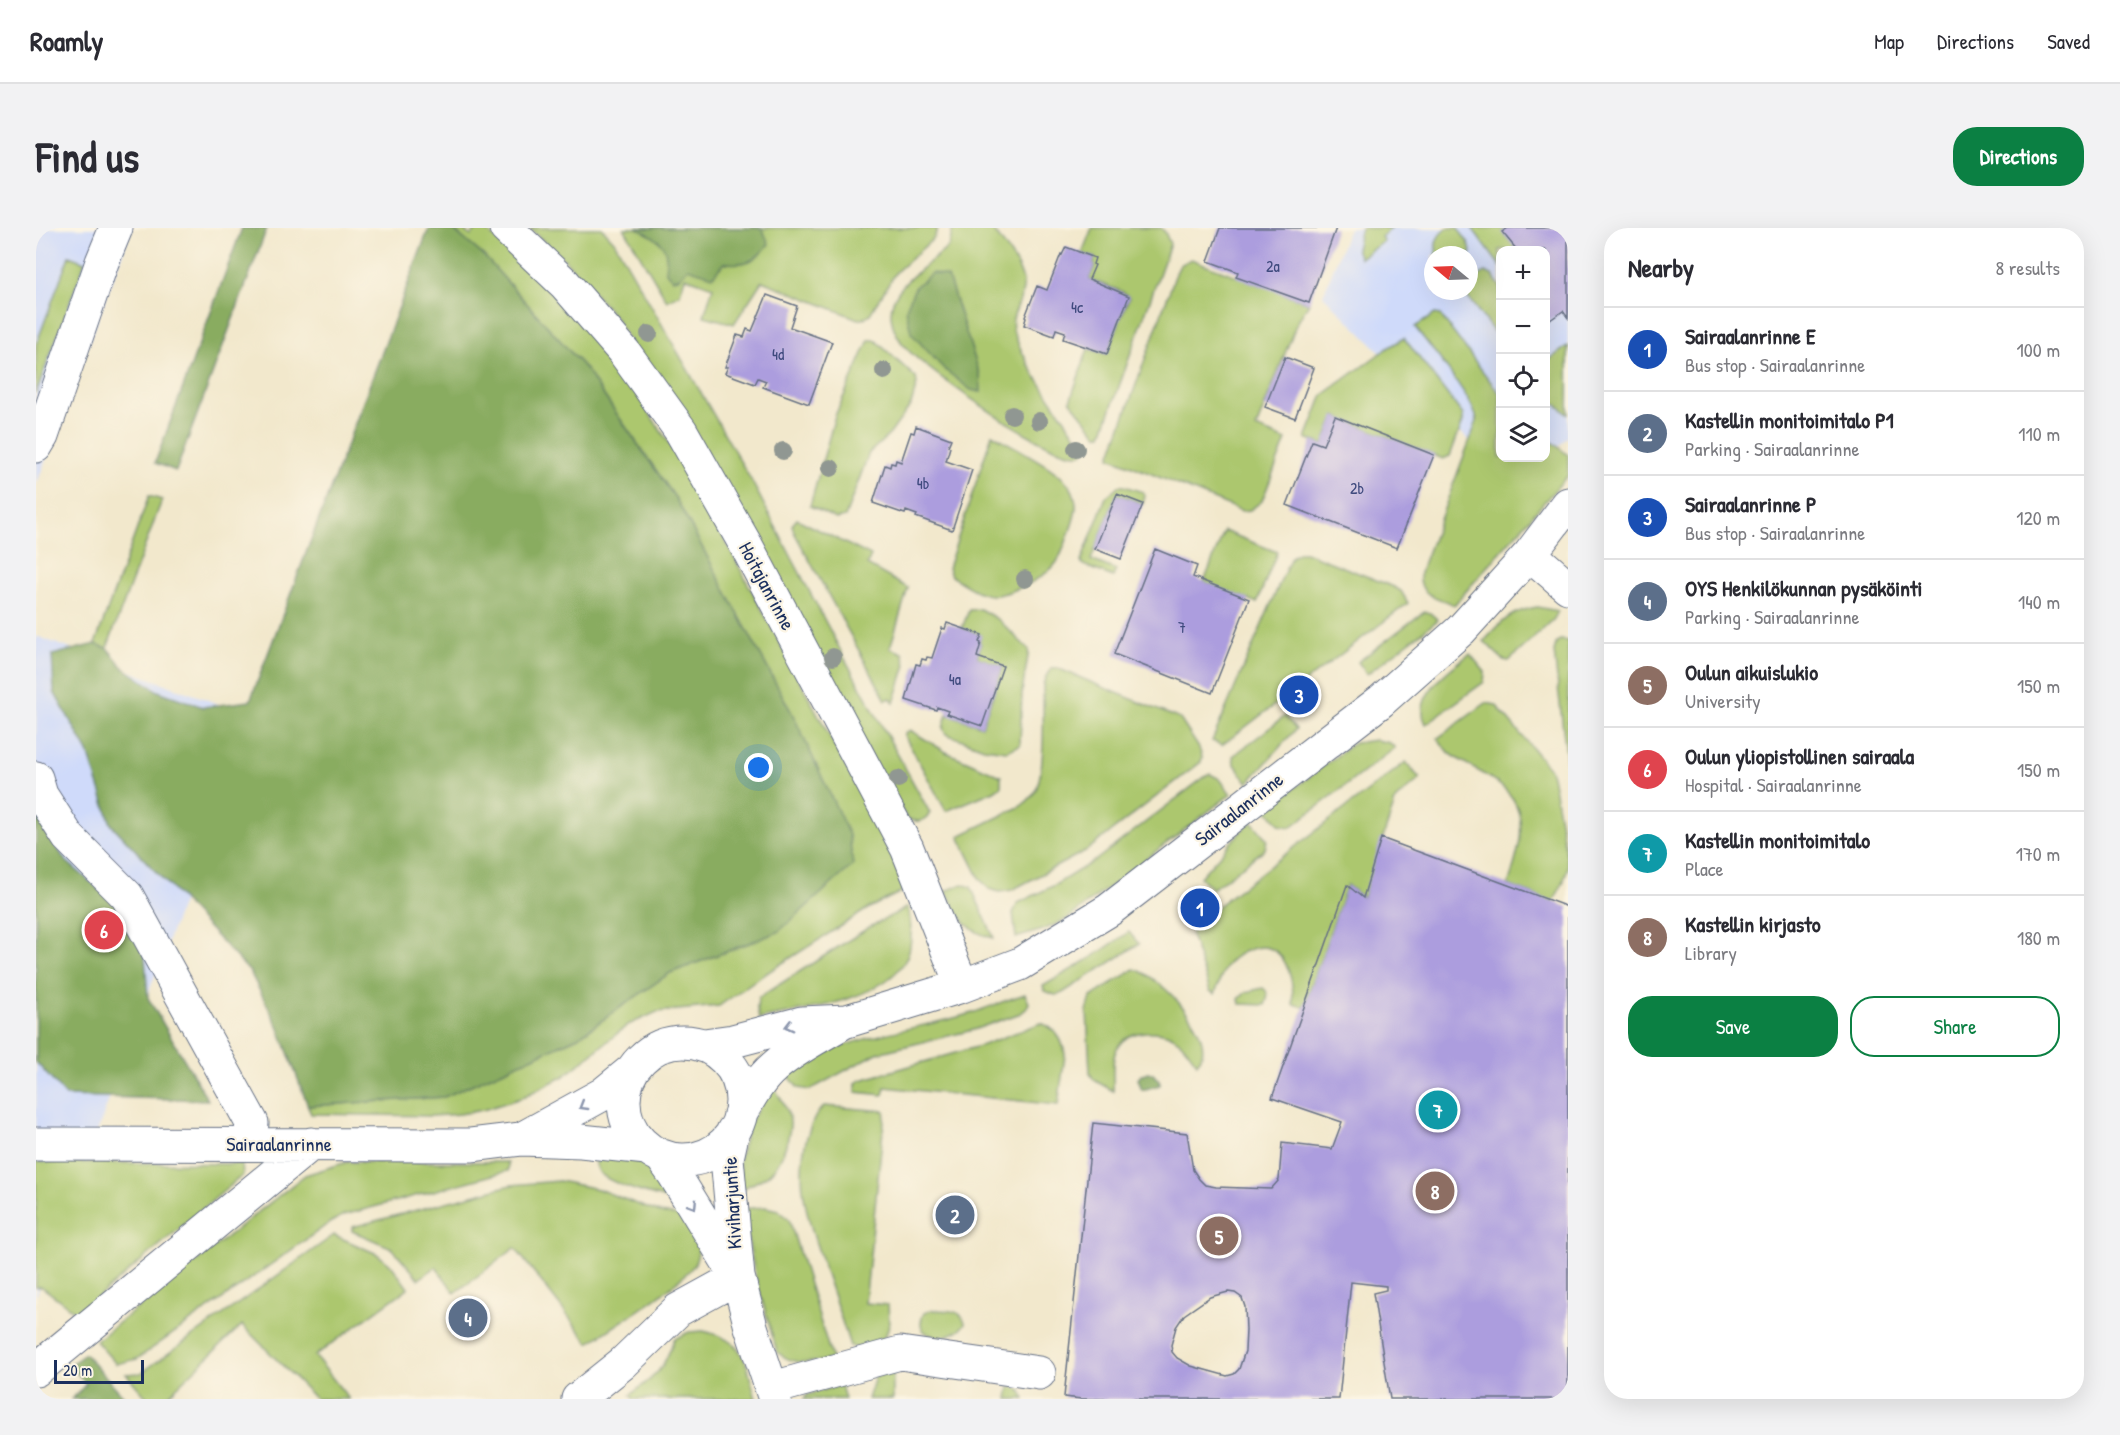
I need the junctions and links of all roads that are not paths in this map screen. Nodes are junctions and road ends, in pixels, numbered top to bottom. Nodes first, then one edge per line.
1 (116, 228) edge
2 (506, 228) edge
3 (36, 446) edge
4 (1568, 504) edge
5 (1530, 554) junction
6 (1568, 587) edge
7 (36, 778) edge
8 (962, 986) junction
9 (847, 1020) junction
10 (704, 1045) junction
11 (630, 1072) junction
12 (737, 1122) junction
13 (521, 1139) junction
14 (36, 1144) edge
15 (250, 1144) junction
16 (311, 1144) junction
17 (654, 1152) junction
18 (738, 1276) junction
19 (36, 1370) edge
20 (1040, 1373) dead end
21 (774, 1393) edge
22 (578, 1399) edge

1 - 3 street
2 - 8 street, Hoitajanrinne
4 - 5 street, Sairaalanrinne
5 - 6 street
5 - 8 street, Sairaalanrinne
7 - 15 street
8 - 9 street, Sairaalanrinne
9 -> 10 street, Sairaalanrinne
9 - 12 street, Sairaalanrinne
10 - 11 street
10 - 12 street
11 -> 13 street, Sairaalanrinne
11 - 17 street
12 - 17 street
12 - 18 street, Kiviharjuntie
13 - 16 street, Sairaalanrinne
13 - 17 street, Sairaalanrinne
14 - 15 street, Sairaalanrinne
15 - 16 street, Sairaalanrinne
16 - 19 street
17 -> 18 street, Kiviharjuntie
18 - 21 street, Kiviharjuntie
18 - 22 street
20 - 21 street

